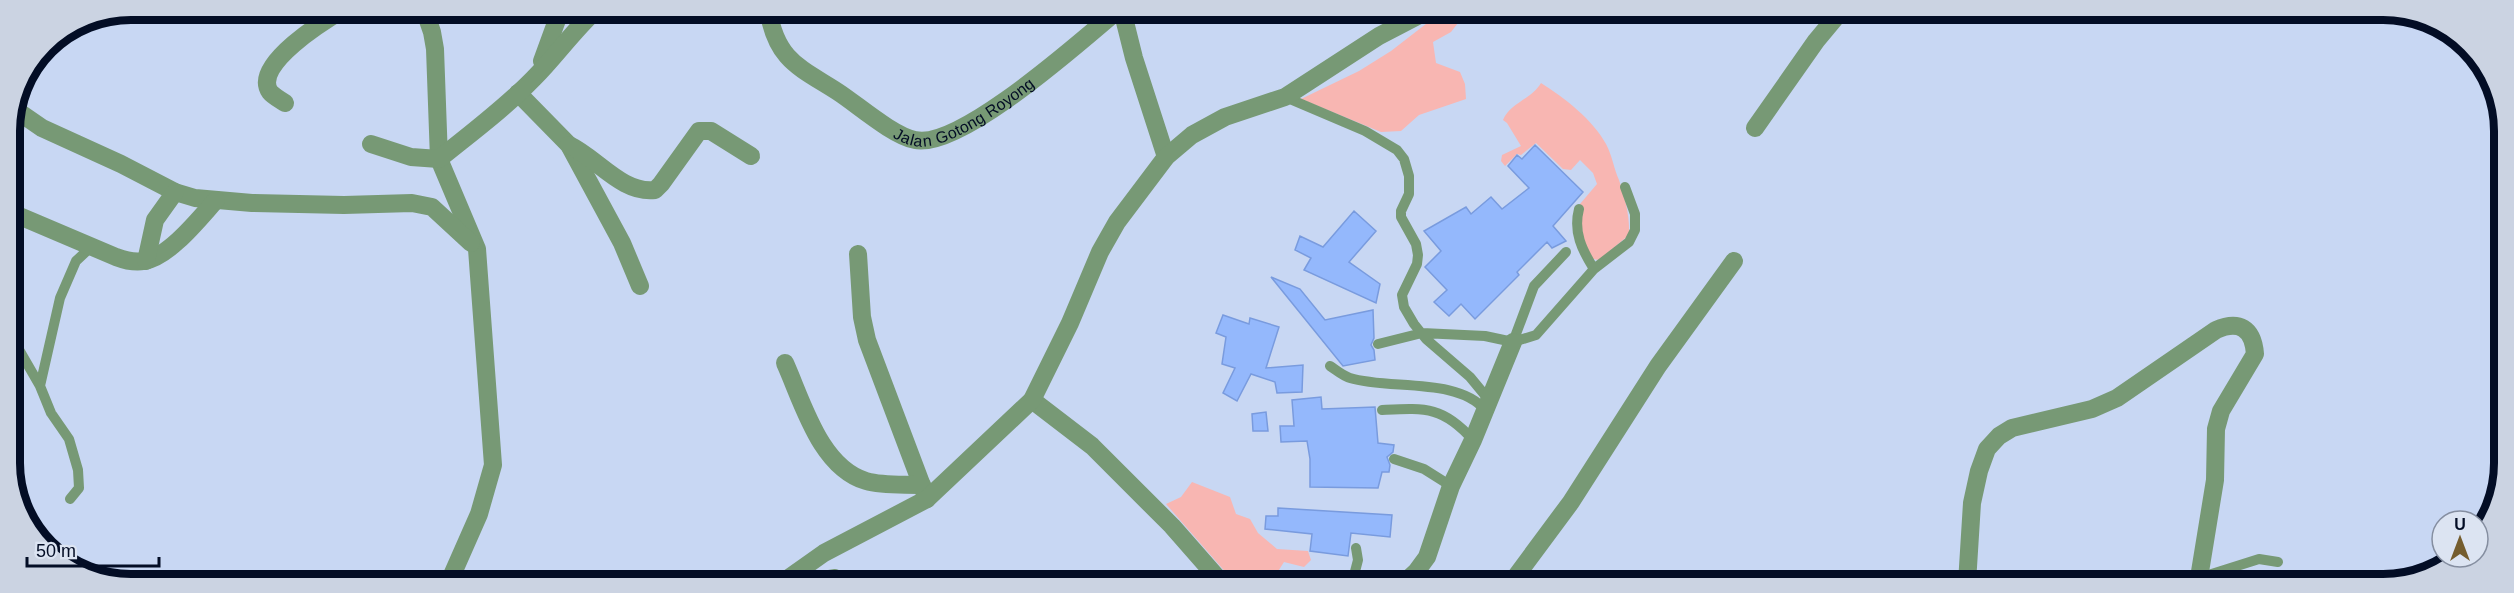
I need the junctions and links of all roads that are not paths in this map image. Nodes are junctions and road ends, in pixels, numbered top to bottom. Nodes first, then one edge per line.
1 (324, 20) edge
2 (428, 20) edge
3 (557, 20) edge
4 (585, 20) edge
5 (771, 20) edge
6 (1107, 20) edge
7 (1123, 20) edge
8 (1410, 20) edge
9 (1833, 20) edge
10 (536, 76) junction
11 (518, 93) junction
12 (1285, 97) junction
13 (285, 103) dead end
14 (21, 114) edge
15 (1755, 128) dead end
16 (371, 144) dead end
17 (569, 145) junction
18 (751, 156) dead end
19 (1166, 157) junction
20 (439, 159) junction
21 (1625, 187) dead end
22 (175, 192) junction
23 (216, 200) junction
24 (1579, 209) dead end
25 (20, 216) edge
26 (91, 247) junction
27 (477, 249) junction
28 (1566, 252) dead end
29 (858, 254) dead end
30 (146, 261) junction
31 (1734, 261) dead end
32 (1594, 269) junction
33 (640, 286) dead end
34 (1422, 333) junction
35 (1513, 342) junction
36 (1378, 344) dead end
37 (20, 351) edge
38 (785, 363) dead end
39 (1330, 366) dead end
40 (40, 386) junction
41 (1032, 400) junction
42 (1487, 405) junction
43 (1382, 410) dead end
44 (1473, 440) junction
45 (1394, 459) dead end
46 (1450, 486) junction
47 (924, 492) junction
48 (70, 499) dead end
49 (1356, 548) dead end
50 (2278, 562) dead end
51 (1354, 573) edge
52 (1414, 573) edge
53 (1518, 573) edge
54 (1967, 573) edge
55 (2200, 573) edge
56 (2221, 573) edge
57 (452, 574) edge
58 (795, 574) edge
59 (1214, 574) edge

1 - 13 street
2 - 20 street
3 - 10 street
4 - 10 street
5 - 6 street, Jalan Gotong Royong
7 - 19 street
8 - 12 street
9 - 15 street
10 - 11 street
11 - 17 street
11 - 20 street
12 - 19 street
12 - 34 lane
14 - 22 street
16 - 20 street
17 - 18 street
17 - 33 street
19 - 41 street
20 - 27 street
21 - 32 lane
22 - 23 street
22 - 30 street
23 - 27 street
23 - 30 street
24 - 32 lane
25 - 26 street
26 - 30 street
26 - 40 lane
27 - 57 street
28 - 35 lane
29 - 47 street
31 - 53 street
32 - 35 lane
34 - 35 lane
34 - 36 lane
34 - 42 lane
35 - 42 street
37 - 40 lane
38 - 47 street
39 - 42 lane
40 - 48 lane
41 - 47 street
41 - 59 street
42 - 44 street
43 - 44 lane
44 - 46 street
45 - 46 lane
46 - 52 street
47 - 58 street
49 - 51 lane
50 - 56 lane
54 - 55 street

